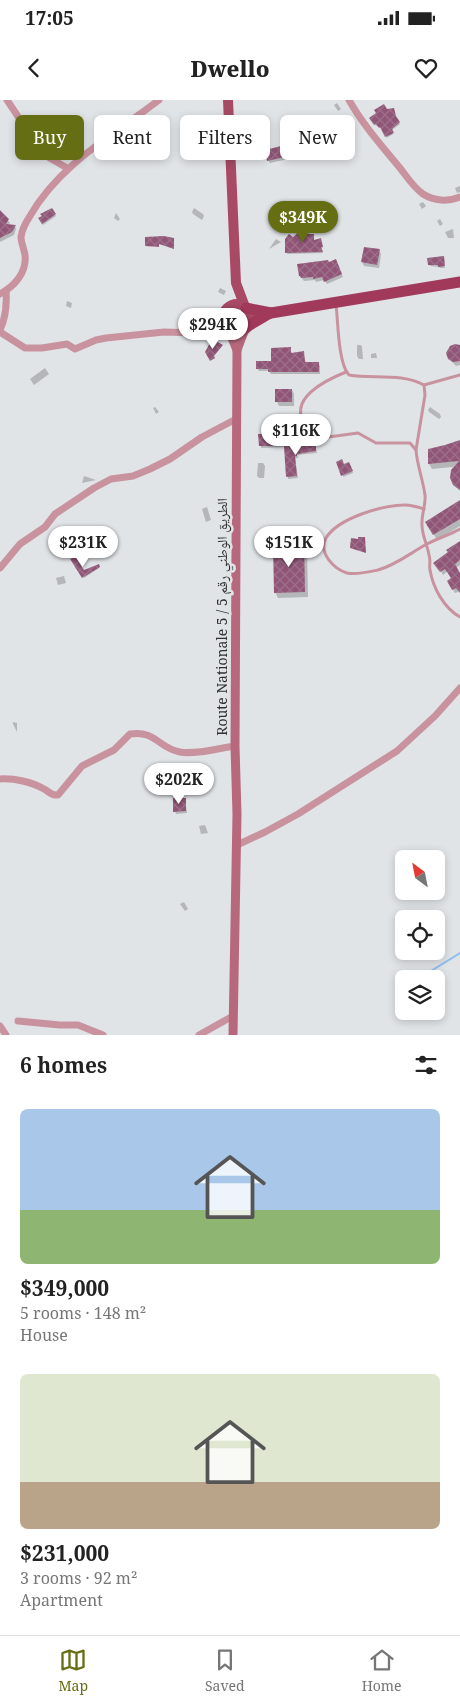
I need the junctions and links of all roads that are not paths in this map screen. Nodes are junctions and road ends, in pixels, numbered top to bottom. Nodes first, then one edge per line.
1 (8, 100) edge
2 (159, 100) edge
3 (228, 100) edge
4 (349, 100) edge
5 (67, 168) junction
6 (460, 197) edge
7 (460, 282) edge
8 (236, 283) junction
9 (3, 292) edge
10 (336, 303) junction
11 (246, 308) junction
12 (226, 310) junction
13 (271, 313) junction
14 (226, 326) junction
15 (247, 328) junction
16 (0, 331) edge
17 (237, 350) junction
18 (346, 372) junction
19 (460, 375) edge
20 (424, 385) junction
21 (236, 419) junction
22 (416, 450) junction
23 (424, 509) junction
24 (460, 529) edge
25 (426, 545) junction
26 (0, 568) edge
27 (460, 617) edge
28 (460, 688) edge
29 (235, 746) junction
30 (0, 779) edge
31 (237, 845) junction
32 (233, 1016) junction
33 (18, 1022) dead end
34 (0, 1026) edge
35 (6, 1035) edge
36 (103, 1035) edge
37 (200, 1035) edge
38 (233, 1035) edge

1 - 5 street
2 - 5 street
3 - 8 main road
4 - 6 street
5 - 9 street
7 - 10 highway
8 - 11 main road
8 - 12 main road
9 - 16 street
10 - 13 highway
10 - 18 lane
11 - 12 main road
11 - 13 highway
11 - 15 main road
12 - 14 main road
13 - 15 highway
14 - 15 main road
14 - 16 street
14 - 17 main road
15 - 17 main road
17 - 21 main road, Route Nationale 5 / الطريق الوطني رقم 5
18 - 20 lane
18 - 22 lane
19 - 20 lane
20 - 22 lane
21 - 26 street
21 - 29 main road, Route Nationale 5 / الطريق الوطني رقم 5
22 - 23 lane
23 - 25 lane
23 - 25 lane
24 - 25 lane
25 - 27 lane
28 - 31 street
29 - 30 street
29 - 31 main road, Route Nationale 5 / الطريق الوطني رقم 5
31 - 32 main road, Route Nationale 5 / الطريق الوطني رقم 5
32 - 37 street
32 - 38 main road, Route Nationale 5 / الطريق الوطني رقم 5
33 - 36 street
34 - 35 street

